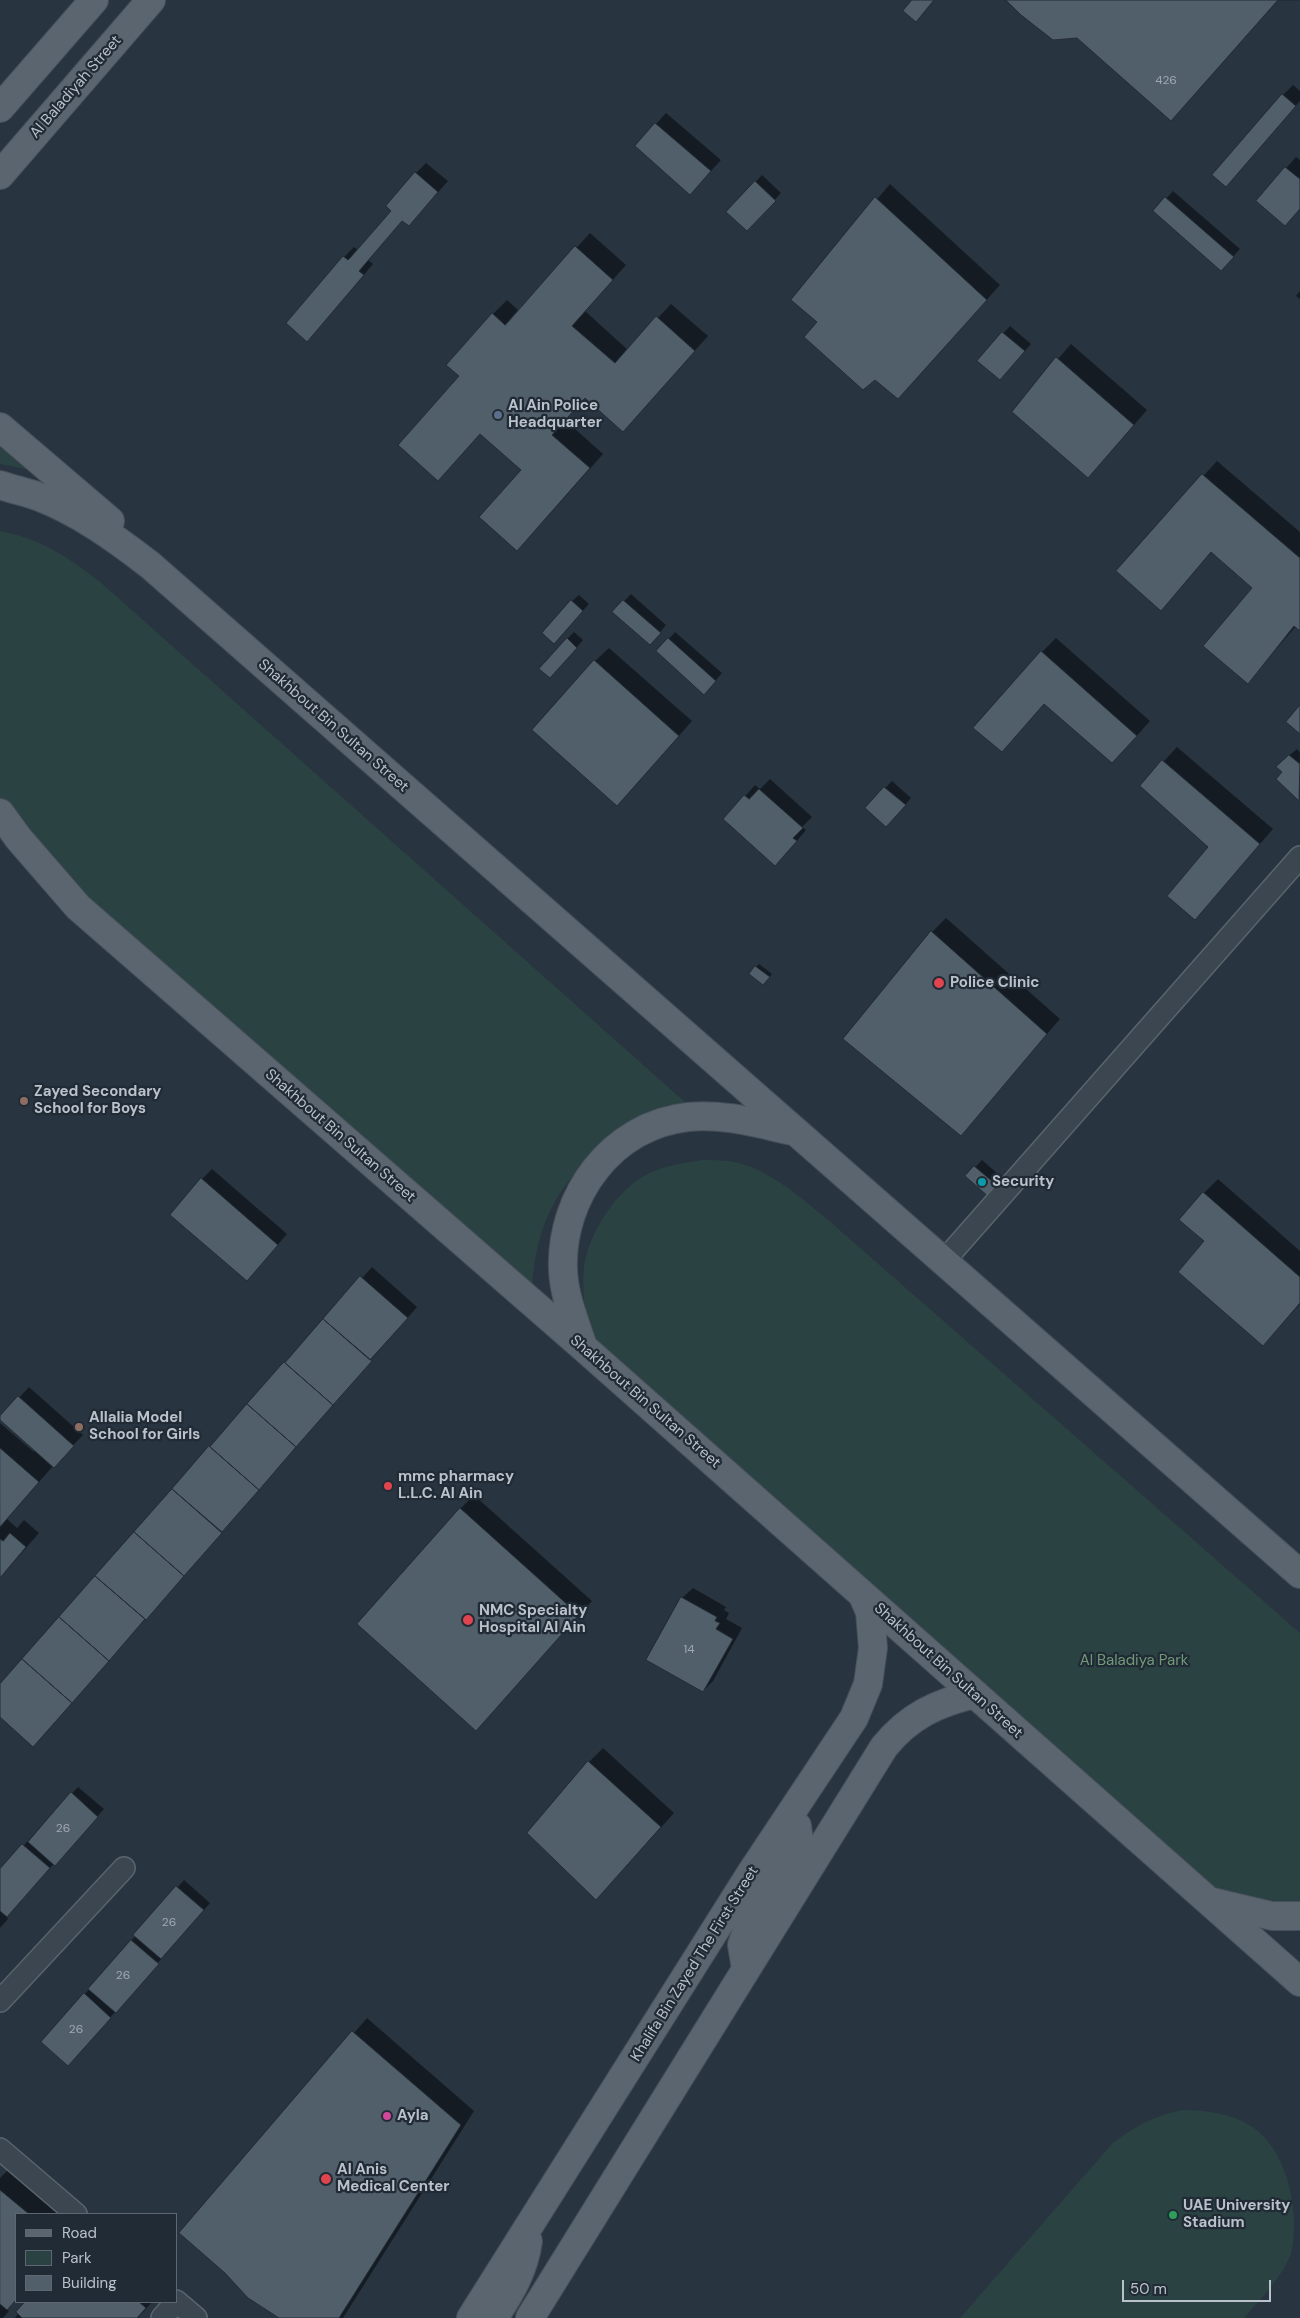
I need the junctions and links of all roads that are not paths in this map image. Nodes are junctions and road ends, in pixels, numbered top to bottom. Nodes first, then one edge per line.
1 (94, 0) edge
2 (151, 0) edge
3 (0, 108) edge
4 (0, 175) edge
5 (0, 427) edge
6 (0, 485) edge
7 (150, 565) junction
8 (0, 813) edge
9 (0, 848) edge
10 (1300, 857) edge
11 (78, 907) junction
12 (795, 1132) junction
13 (943, 1262) junction
14 (583, 1348) junction
15 (1300, 1574) edge
16 (864, 1596) junction
17 (975, 1694) junction
18 (788, 1818) junction
19 (124, 1868) dead end
20 (1209, 1902) junction
21 (1300, 1916) edge
22 (746, 1969) junction
23 (1300, 1982) edge
24 (0, 2001) edge
25 (0, 2149) edge
26 (75, 2213) edge
27 (529, 2225) junction
28 (174, 2303) edge
29 (178, 2303) edge
30 (162, 2318) edge
31 (196, 2318) edge
32 (471, 2318) edge
33 (494, 2318) edge
34 (530, 2318) edge

1 - 3 main road
2 - 4 main road, Al Baladiyah Street
5 - 7 main road
6 - 7 main road, Shakhbout Bin Sultan Street
7 - 12 main road, Shakhbout Bin Sultan Street
8 - 11 main road, Shakhbout Bin Sultan Street
9 - 11 main road
10 - 13 street
11 - 14 main road, Shakhbout Bin Sultan Street
12 - 13 main road, Shakhbout Bin Sultan Street
12 - 14 main road
13 - 15 main road, Shakhbout Bin Sultan Street
14 - 16 main road, Shakhbout Bin Sultan Street
16 - 17 main road, Shakhbout Bin Sultan Street
16 - 18 main road, Khalifa Bin Zayed The First Street
17 - 20 main road, Shakhbout Bin Sultan Street
17 - 22 main road
18 - 22 main road
18 - 27 main road, Khalifa Bin Zayed The First Street
19 - 24 street
20 - 21 main road
20 - 23 main road, Shakhbout Bin Sultan Street
22 - 34 main road
25 - 26 street
27 - 32 main road, Khalifa Bin Zayed The First Street
27 - 33 main road
28 - 30 street
29 - 31 street

